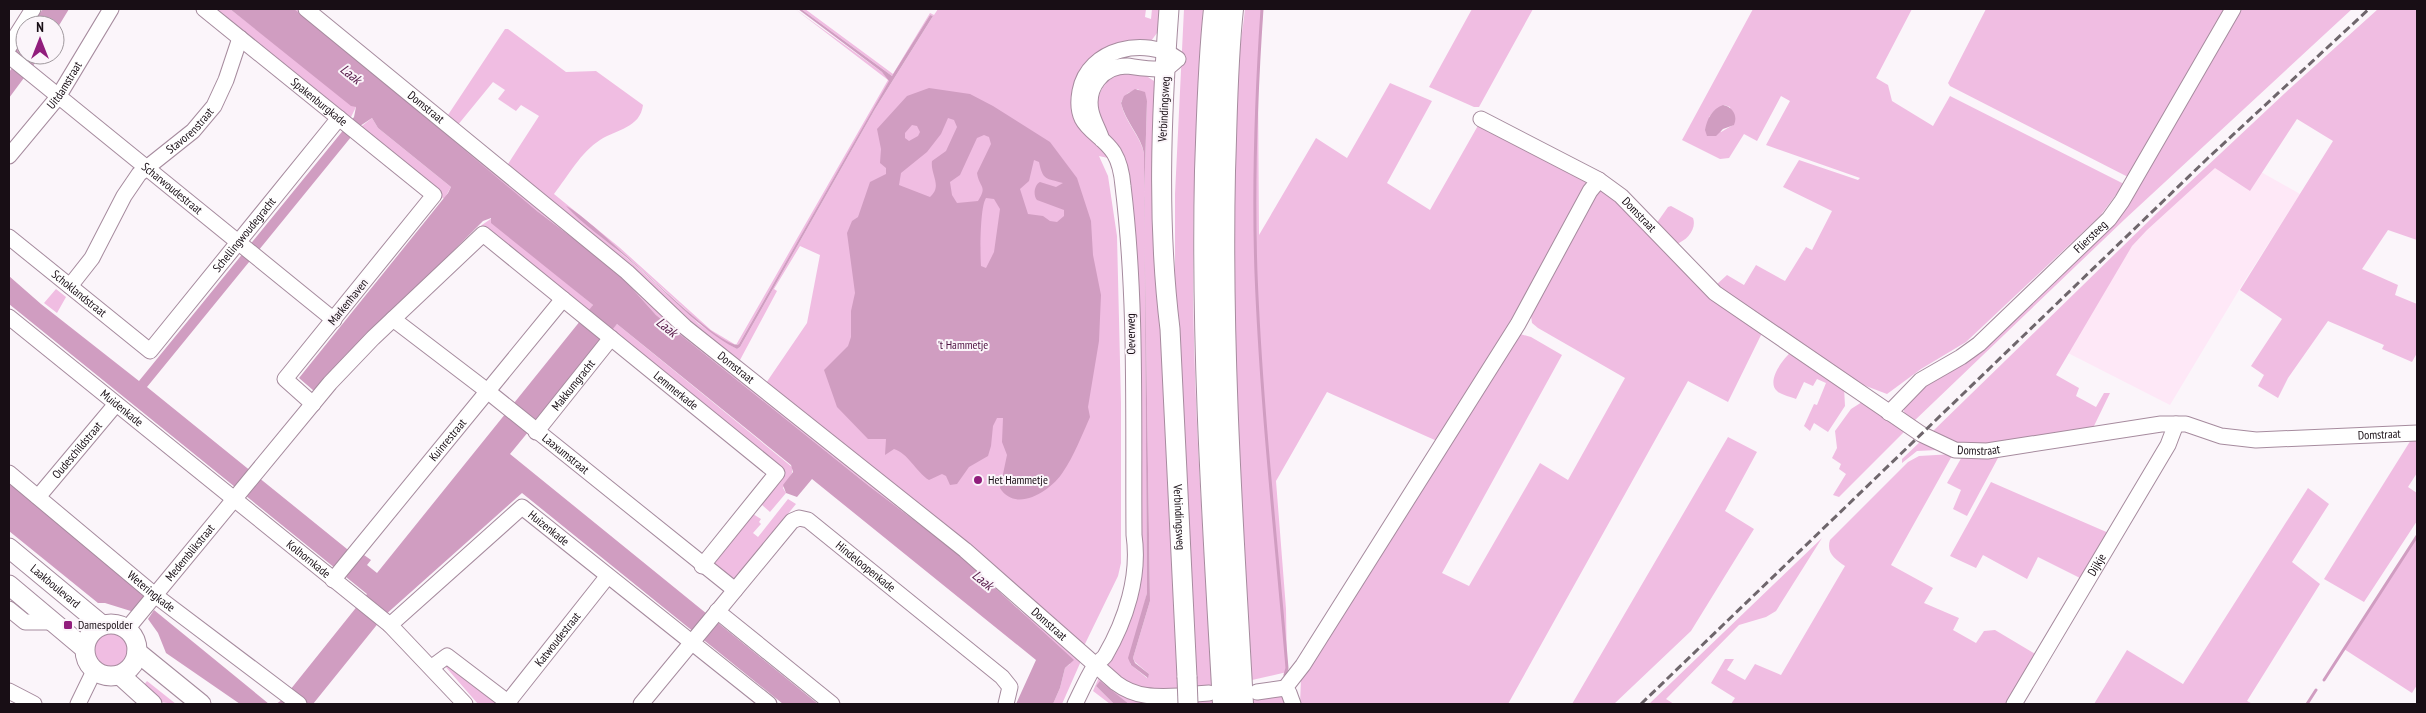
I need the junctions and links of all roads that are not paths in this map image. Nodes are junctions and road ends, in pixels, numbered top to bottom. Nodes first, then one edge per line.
1 (33, 9) edge
2 (111, 9) edge
3 (204, 9) edge
4 (306, 9) edge
5 (1169, 9) edge
6 (1182, 9) edge
7 (1215, 9) edge
8 (1232, 9) edge
9 (2233, 9) edge
10 (240, 38) junction
11 (11, 55) edge
12 (1170, 59) junction
13 (58, 97) junction
14 (1481, 119) dead end
15 (342, 121) junction
16 (9, 156) edge
17 (146, 168) junction
18 (1599, 180) junction
19 (434, 195) joint
20 (9, 237) edge
21 (242, 245) junction
22 (70, 286) junction
23 (562, 299) junction
24 (9, 316) edge
25 (334, 320) junction
26 (393, 320) junction
27 (611, 338) junction
28 (150, 351) joint
29 (486, 390) junction
30 (116, 404) junction
31 (313, 404) junction
32 (1889, 413) junction
33 (2176, 424) junction
34 (534, 430) junction
35 (2417, 433) edge
36 (9, 473) edge
37 (236, 496) junction
38 (38, 497) junction
39 (9, 548) edge
40 (702, 566) junction
41 (335, 577) junction
42 (607, 577) junction
43 (9, 585) edge
44 (735, 590) junction
45 (153, 599) junction
46 (9, 609) edge
47 (54, 622) junction
48 (386, 622) junction
49 (102, 625) junction
50 (704, 626) junction
51 (127, 630) junction
52 (84, 648) junction
53 (137, 652) junction
54 (1094, 666) junction
55 (432, 667) junction
56 (94, 671) junction
57 (120, 675) junction
58 (1284, 688) junction
59 (9, 692) edge
60 (1199, 698) edge
61 (1250, 698) edge
62 (509, 703) edge
63 (34, 704) edge
64 (78, 704) edge
65 (152, 704) edge
66 (201, 704) edge
67 (299, 704) edge
68 (465, 704) edge
69 (641, 704) edge
70 (769, 704) edge
71 (832, 704) edge
72 (1006, 704) edge
73 (1075, 704) edge
74 (1293, 704) edge
75 (2014, 704) edge

1 - 11 street
2 - 13 street, Uitdamstraat
3 - 10 street, Spakenburgkade
4 - 54 street, Domstraat
5 - 12 main road, Verbindingsweg
6 - 12 main road, Verbindingsweg
7 - 60 highway
8 - 61 highway
9 - 32 street, Fliersteeg
10 - 15 street, Spakenburgkade
10 - 17 street, Stavorenstraat
11 - 13 street, Scharwoudestraat
12 - 54 street, Oeverweg
12 - 60 main road, Verbindingsweg, bridge
13 - 16 street, Uitdamstraat
13 - 17 street, Scharwoudestraat
14 - 18 street, Domstraat
15 - 19 street, Spakenburgkade
15 - 21 street, Schellingwoudegracht
17 - 21 street, Scharwoudestraat
17 - 22 street, Stavorenstraat
18 - 32 street, Domstraat
18 - 58 street
19 - 25 street, Markenhaven
20 - 22 street, Schoklandstraat
21 - 25 street, Scharwoudestraat
21 - 28 street, Schellingwoudegracht
22 - 28 street, Schoklandstraat
23 - 26 street, Lemmerkade
23 - 27 street, Lemmerkade
23 - 29 street, Kuinrestraat
24 - 30 street, Muidenkade
25 - 31 street, Markenhaven
26 - 29 street, Laaxumstraat
26 - 31 street
27 - 34 street, Makkumgracht
27 - 40 street, Lemmerkade
29 - 34 street, Laaxumstraat
29 - 41 street, Kuinrestraat
30 - 37 street, Muidenkade
30 - 38 street, Oudeschildstraat
31 - 37 street
32 - 33 street, Domstraat
33 - 35 street, Domstraat
33 - 75 street, Dijkje
34 - 40 street, Laaxumstraat
36 - 38 street, Weteringkade
37 - 41 street, Kolhornkade
37 - 45 street, Medemblikstraat
38 - 45 street, Weteringkade
39 - 49 main road, Laakboulevard
40 - 44 street, Laaxumstraat
41 - 48 street, Kolhornkade
42 - 48 street, Huizenkade
42 - 50 street, Huizenkade
42 - 62 street, Katwoudestraat
43 - 47 main road
44 - 50 street, Hindeloopenkade
44 - 72 street, Hindeloopenkade
45 - 51 street, Medemblikstraat
45 - 67 street, Weteringkade
46 - 47 street
47 - 52 main road
48 - 55 street, Kolhornkade
49 - 51 main road
49 - 52 main road
50 - 69 street, Hindeloopenkade
50 - 70 street
50 - 71 street
51 - 53 main road
52 - 56 main road
53 - 57 main road
53 - 66 main road
54 - 60 street, Domstraat
54 - 73 street, Oeverweg
55 - 62 street
55 - 68 street, Kolhornkade
56 - 57 main road
56 - 64 street
57 - 65 main road
58 - 61 street
58 - 74 street
59 - 63 street

